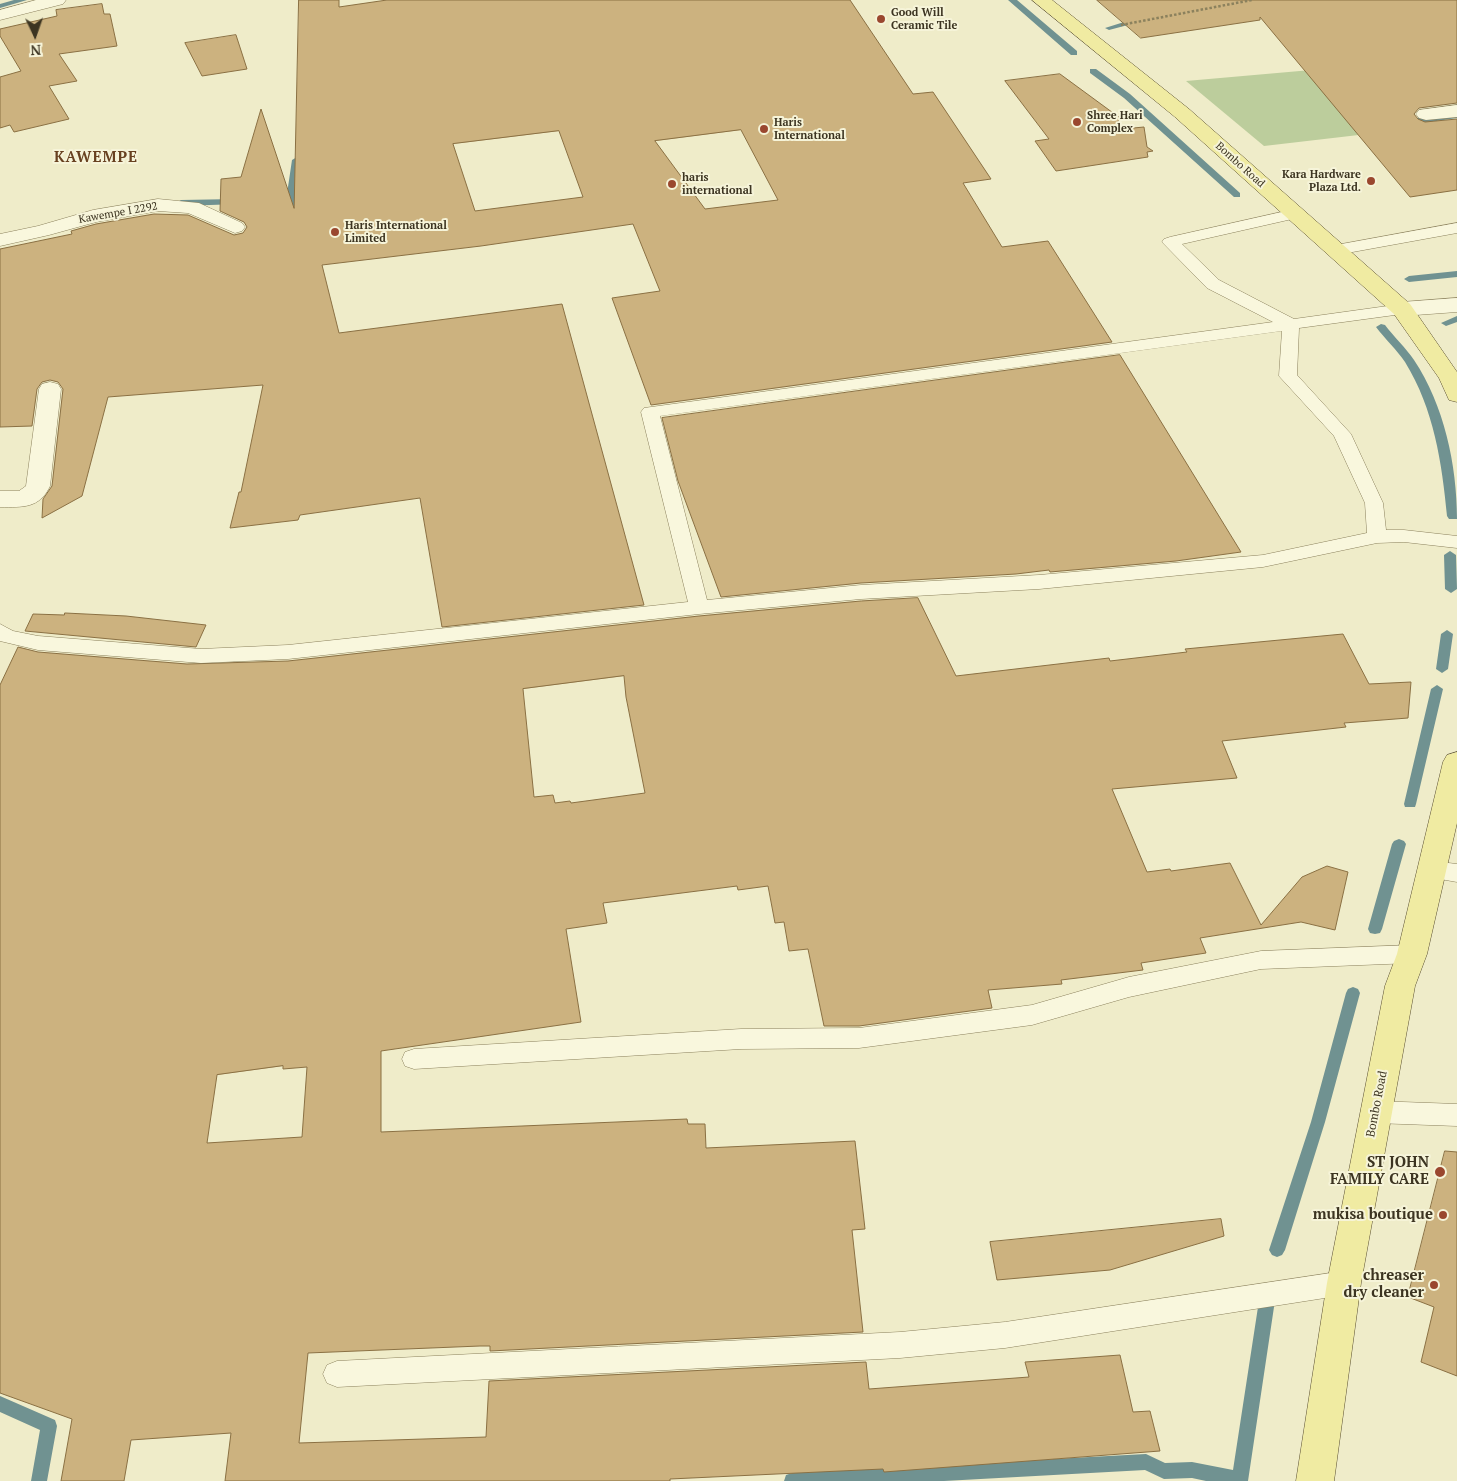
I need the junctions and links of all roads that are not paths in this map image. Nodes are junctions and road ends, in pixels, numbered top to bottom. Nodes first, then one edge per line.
1 (56, 0) edge
2 (1041, 0) edge
3 (0, 15) edge
4 (1457, 110) edge
5 (1426, 114) dead end
6 (1295, 214) junction
7 (235, 227) dead end
8 (1457, 228) edge
9 (0, 240) edge
10 (1336, 250) junction
11 (1457, 305) edge
12 (1402, 309) junction
13 (1291, 324) junction
14 (50, 390) dead end
15 (1457, 395) edge
16 (0, 500) edge
17 (1378, 537) junction
18 (1457, 542) edge
19 (699, 607) junction
20 (0, 631) edge
21 (1457, 762) edge
22 (1444, 871) edge
23 (1412, 954) junction
24 (414, 1059) dead end
25 (1375, 1112) junction
26 (1457, 1116) edge
27 (1344, 1283) junction
28 (337, 1374) dead end
29 (1315, 1481) edge

1 - 3 street
2 - 6 main road, Bombo Road
4 - 5 street
6 - 10 main road, Bombo Road
6 - 13 lane
7 - 9 street, Kawempe I 2292
8 - 10 lane
10 - 12 main road, Bombo Road
11 - 12 street
12 - 13 lane
12 - 15 main road, Bombo Road
13 - 17 lane
13 - 19 lane
14 - 16 street
17 - 18 lane
17 - 19 lane
19 - 20 lane
21 - 22 main road, Bombo Road
22 - 23 main road, Bombo Road
23 - 24 lane
23 - 25 main road, Bombo Road
25 - 26 lane
25 - 27 main road, Bombo Road
27 - 28 lane
27 - 29 main road, Bombo Road

